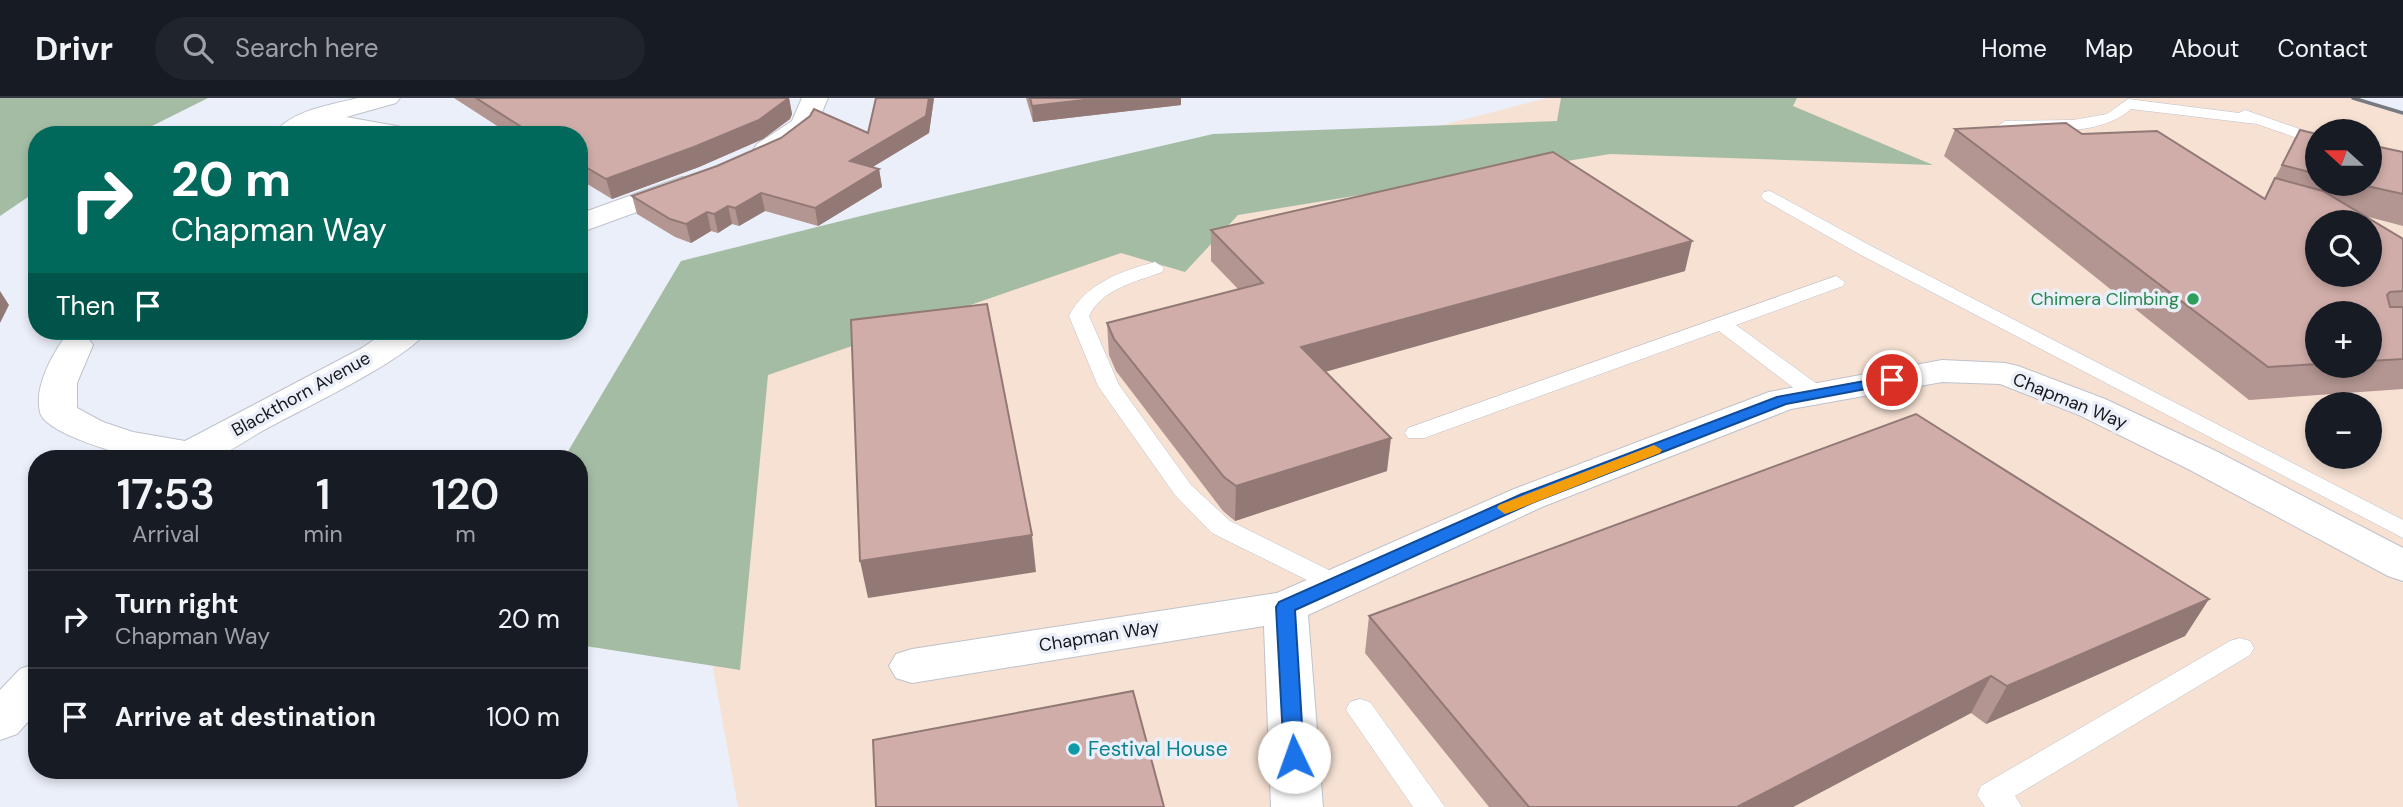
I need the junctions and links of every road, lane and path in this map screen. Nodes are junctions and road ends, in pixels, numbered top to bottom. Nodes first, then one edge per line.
1 (387, 98) edge
2 (815, 98) edge
3 (2199, 98) edge
4 (312, 119) junction
5 (2259, 120) junction
6 (301, 126) edge
7 (352, 126) edge
8 (2005, 126) edge
9 (2305, 136) edge
10 (748, 158) edge
11 (710, 175) edge
12 (1770, 196) dead end
13 (588, 221) edge
14 (1155, 268) dead end
15 (1836, 282) dead end
16 (1721, 323) junction
17 (396, 340) edge
18 (76, 345) dead end
19 (1816, 394) junction
20 (1416, 433) dead end
21 (156, 450) edge
22 (200, 450) edge
23 (2403, 530) edge
24 (2403, 566) edge
25 (1336, 584) junction
26 (1285, 607) junction
27 (2240, 648) dead end
28 (912, 666) dead end
29 (28, 691) edge
30 (1360, 710) dead end
31 (0, 721) edge
32 (1297, 807) edge
33 (1430, 807) edge
34 (2007, 807) edge

1 - 4 street
2 - 10 street
3 - 5 lane
4 - 6 street
4 - 7 street
5 - 8 lane
5 - 9 lane
11 - 13 street
12 - 23 lane
14 - 25 lane
15 - 16 lane
16 - 19 lane
16 - 20 lane
17 - 22 street, Blackthorn Avenue
18 - 21 street, Blackthorn Avenue
19 - 24 street, Chapman Way
19 - 25 street, Chapman Way
25 - 26 street, Chapman Way
26 - 28 street, Chapman Way
26 - 32 street
27 - 34 lane
29 - 31 street
30 - 33 lane

